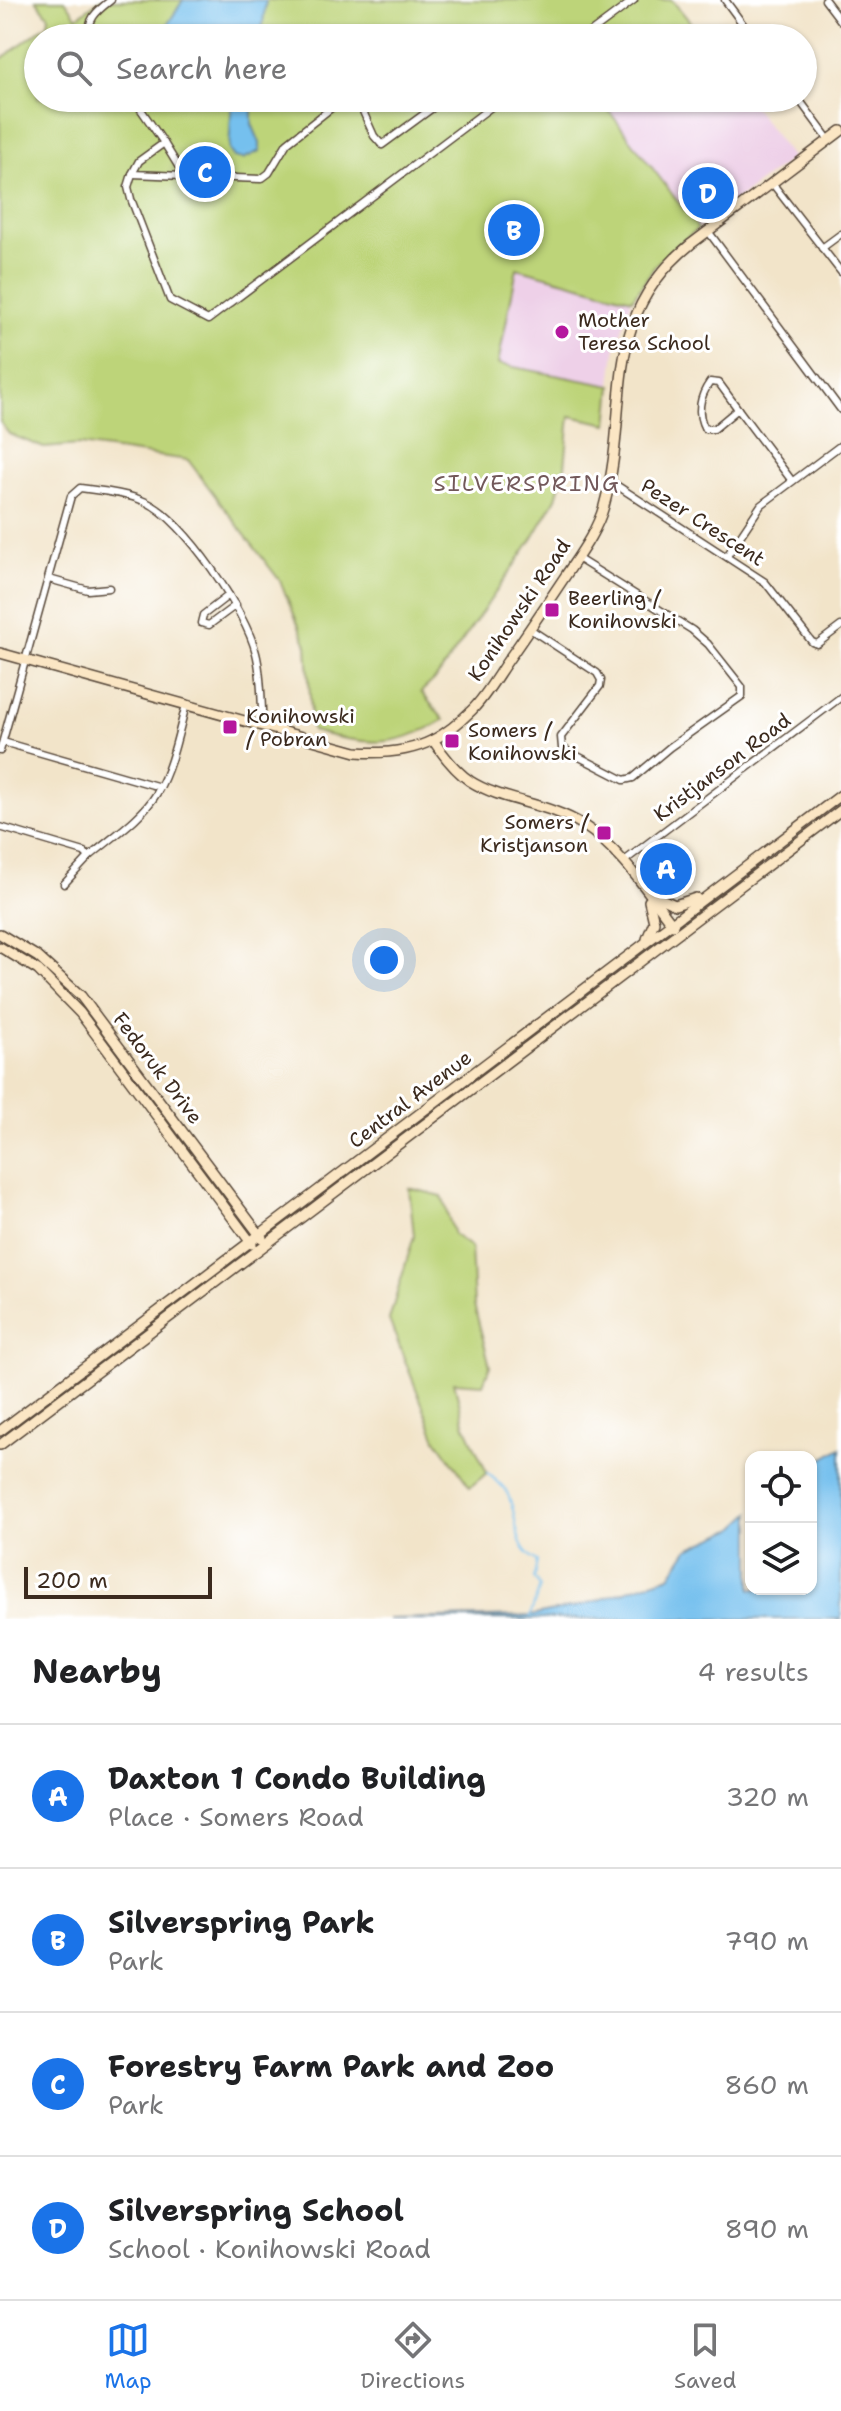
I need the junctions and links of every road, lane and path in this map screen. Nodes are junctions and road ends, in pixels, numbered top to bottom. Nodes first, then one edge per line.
1 (111, 0) edge
2 (634, 0) edge
3 (725, 0) edge
4 (825, 0) edge
5 (841, 21) edge
6 (89, 24) edge
7 (602, 24) edge
8 (743, 24) edge
9 (143, 112) edge
10 (326, 112) edge
11 (363, 112) edge
12 (427, 112) edge
13 (484, 112) edge
14 (808, 112) edge
15 (841, 131) edge
16 (829, 140) junction
17 (164, 143) junction
18 (132, 174) junction
19 (183, 174) junction
20 (772, 183) junction
21 (708, 231) junction
22 (841, 234) edge
23 (822, 248) junction
24 (841, 272) edge
25 (738, 409) junction
26 (841, 410) edge
27 (841, 445) edge
28 (610, 481) junction
29 (792, 481) junction
30 (727, 556) junction
31 (577, 558) junction
32 (49, 579) junction
33 (109, 588) dead end
34 (229, 595) junction
35 (236, 605) junction
36 (841, 626) edge
37 (530, 629) junction
38 (0, 653) edge
39 (26, 660) junction
40 (841, 697) edge
41 (186, 705) junction
42 (263, 726) junction
43 (433, 740) junction
44 (3, 742) junction
45 (0, 751) edge
46 (160, 787) junction
47 (841, 795) edge
48 (841, 810) edge
49 (0, 827) edge
50 (89, 857) junction
51 (623, 862) junction
52 (64, 884) dead end
53 (645, 890) junction
54 (714, 890) junction
55 (671, 923) junction
56 (678, 932) junction
57 (0, 934) edge
58 (644, 943) junction
59 (0, 947) edge
60 (259, 1234) junction
61 (249, 1241) junction
62 (266, 1244) junction
63 (256, 1251) junction
64 (0, 1431) edge
65 (0, 1445) edge

1 - 6 street
2 - 7 street
3 - 8 street
4 - 5 street
9 - 17 street
10 - 19 street
11 - 12 street
13 - 18 street
14 - 16 street
15 - 16 main road, Konihowski Road
16 - 20 main road, Konihowski Road
17 - 18 street
17 - 19 street
18 - 19 street
20 - 21 main road, Konihowski Road
20 - 23 street
21 - 26 street
21 - 28 main road, Konihowski Road
22 - 23 street
23 - 24 street
25 - 25 street
25 - 29 street
27 - 29 street
28 - 30 street, Pezer Crescent
28 - 31 main road, Konihowski Road
29 - 30 street
30 - 36 street, Pezer Crescent
31 - 37 main road, Konihowski Road
31 - 37 street
32 - 33 street
32 - 34 street
32 - 39 street
34 - 35 street
34 - 35 street
35 - 42 street
37 - 43 main road, Konihowski Road
38 - 39 main road, Konihowski Road
39 - 41 main road, Konihowski Road
39 - 44 street
40 - 51 street, Kristjanson Road
41 - 42 main road, Konihowski Road
41 - 46 street
42 - 43 main road, Konihowski Road
43 - 51 main road
44 - 45 street
44 - 46 street
46 - 50 street
47 - 54 main road, Central Avenue
48 - 56 main road, Central Avenue
49 - 50 street
50 - 52 street
51 - 53 main road
53 - 54 main road
53 - 55 main road
53 - 58 main road
54 - 55 main road, Central Avenue
55 - 56 main road
55 - 58 main road, Central Avenue
56 - 62 main road, Central Avenue
57 - 60 main road, Fedoruk Drive
58 - 60 main road, Central Avenue
59 - 61 main road, Fedoruk Drive
60 - 61 main road, Central Avenue
60 - 62 main road, Fedoruk Drive
61 - 63 main road, Fedoruk Drive
61 - 64 main road, Central Avenue
62 - 63 main road, Central Avenue
63 - 65 main road, Central Avenue

